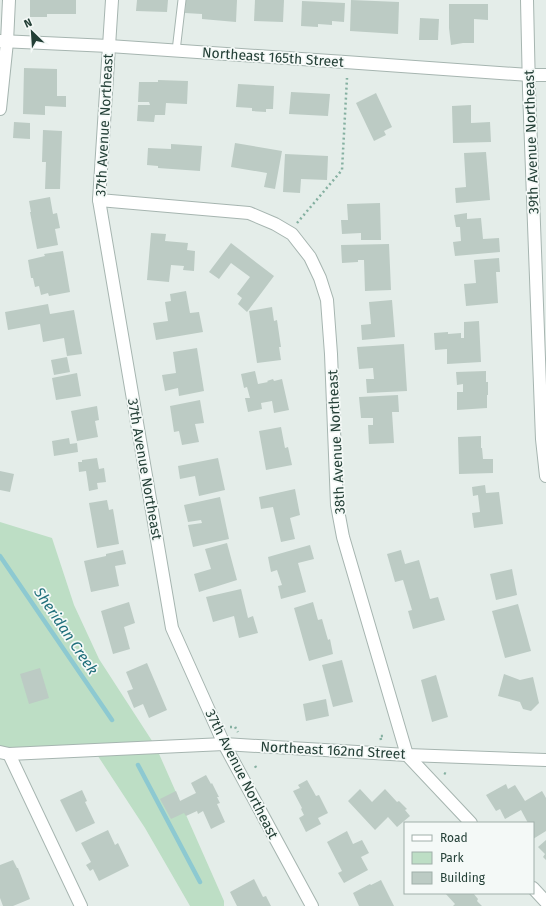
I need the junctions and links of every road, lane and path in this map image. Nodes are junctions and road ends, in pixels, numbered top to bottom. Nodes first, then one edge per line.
1 (9, 0) edge
2 (112, 0) edge
3 (182, 0) edge
4 (527, 0) edge
5 (4, 41) edge
6 (109, 46) junction
7 (176, 51) junction
8 (529, 75) junction
9 (546, 75) edge
10 (347, 78) dead end
11 (0, 109) edge
12 (99, 200) junction
13 (289, 233) junction
14 (546, 476) edge
15 (228, 727) dead end
16 (239, 735) dead end
17 (385, 736) dead end
18 (381, 741) dead end
19 (224, 744) junction
20 (5, 753) edge
21 (407, 755) junction
22 (546, 760) edge
23 (444, 773) dead end
24 (448, 775) dead end
25 (471, 822) edge
26 (534, 889) edge
27 (546, 902) edge
28 (81, 906) edge
29 (312, 906) edge

1 - 5 street
2 - 6 street, 37th Avenue Northeast
3 - 7 lane
4 - 8 street, 39th Avenue Northeast
5 - 6 street, Northeast 165th Street
5 - 11 street
6 - 7 street, Northeast 165th Street
6 - 12 street, 37th Avenue Northeast
7 - 8 street, Northeast 165th Street
8 - 9 street, Northeast 165th Street
8 - 14 street, 39th Avenue Northeast
10 - 13 path
12 - 13 street, 38th Avenue Northeast
12 - 19 street, 37th Avenue Northeast
13 - 21 street, 38th Avenue Northeast
15 - 16 path
17 - 18 path
19 - 20 street, Northeast 162nd Street
19 - 21 street, Northeast 162nd Street
19 - 29 street, 37th Avenue Northeast
20 - 28 street
21 - 22 street, Northeast 162nd Street
21 - 25 street, 38th Avenue Northeast
23 - 24 path
26 - 27 street

